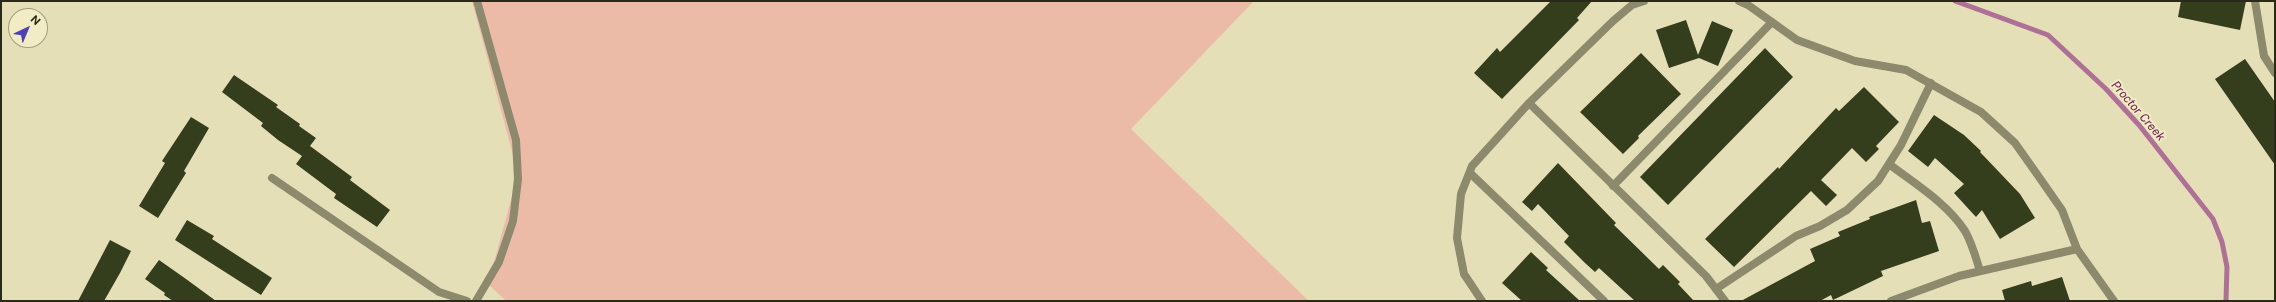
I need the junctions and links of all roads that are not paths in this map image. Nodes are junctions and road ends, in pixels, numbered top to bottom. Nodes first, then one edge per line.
1 (477, 1) edge
2 (1644, 1) edge
3 (1739, 1) edge
4 (2255, 1) edge
5 (1772, 22) junction
6 (2275, 73) edge
7 (1931, 83) junction
8 (1529, 103) junction
9 (1889, 164) junction
10 (1470, 173) junction
11 (272, 178) dead end
12 (1613, 186) junction
13 (2077, 249) junction
14 (1980, 271) junction
15 (1716, 289) junction
16 (467, 301) edge
17 (476, 301) edge
18 (1482, 301) edge
19 (1604, 301) edge
20 (1725, 301) edge
21 (1891, 301) edge
22 (2114, 301) edge

1 - 17 street
2 - 8 street
3 - 5 street
4 - 6 street
5 - 7 street
5 - 12 street
7 - 9 street
7 - 13 street
8 - 10 street
8 - 12 street
9 - 14 street
9 - 15 street
10 - 18 street
10 - 19 street
11 - 16 street
12 - 15 street
13 - 14 street
13 - 22 street
14 - 21 street
15 - 20 street

